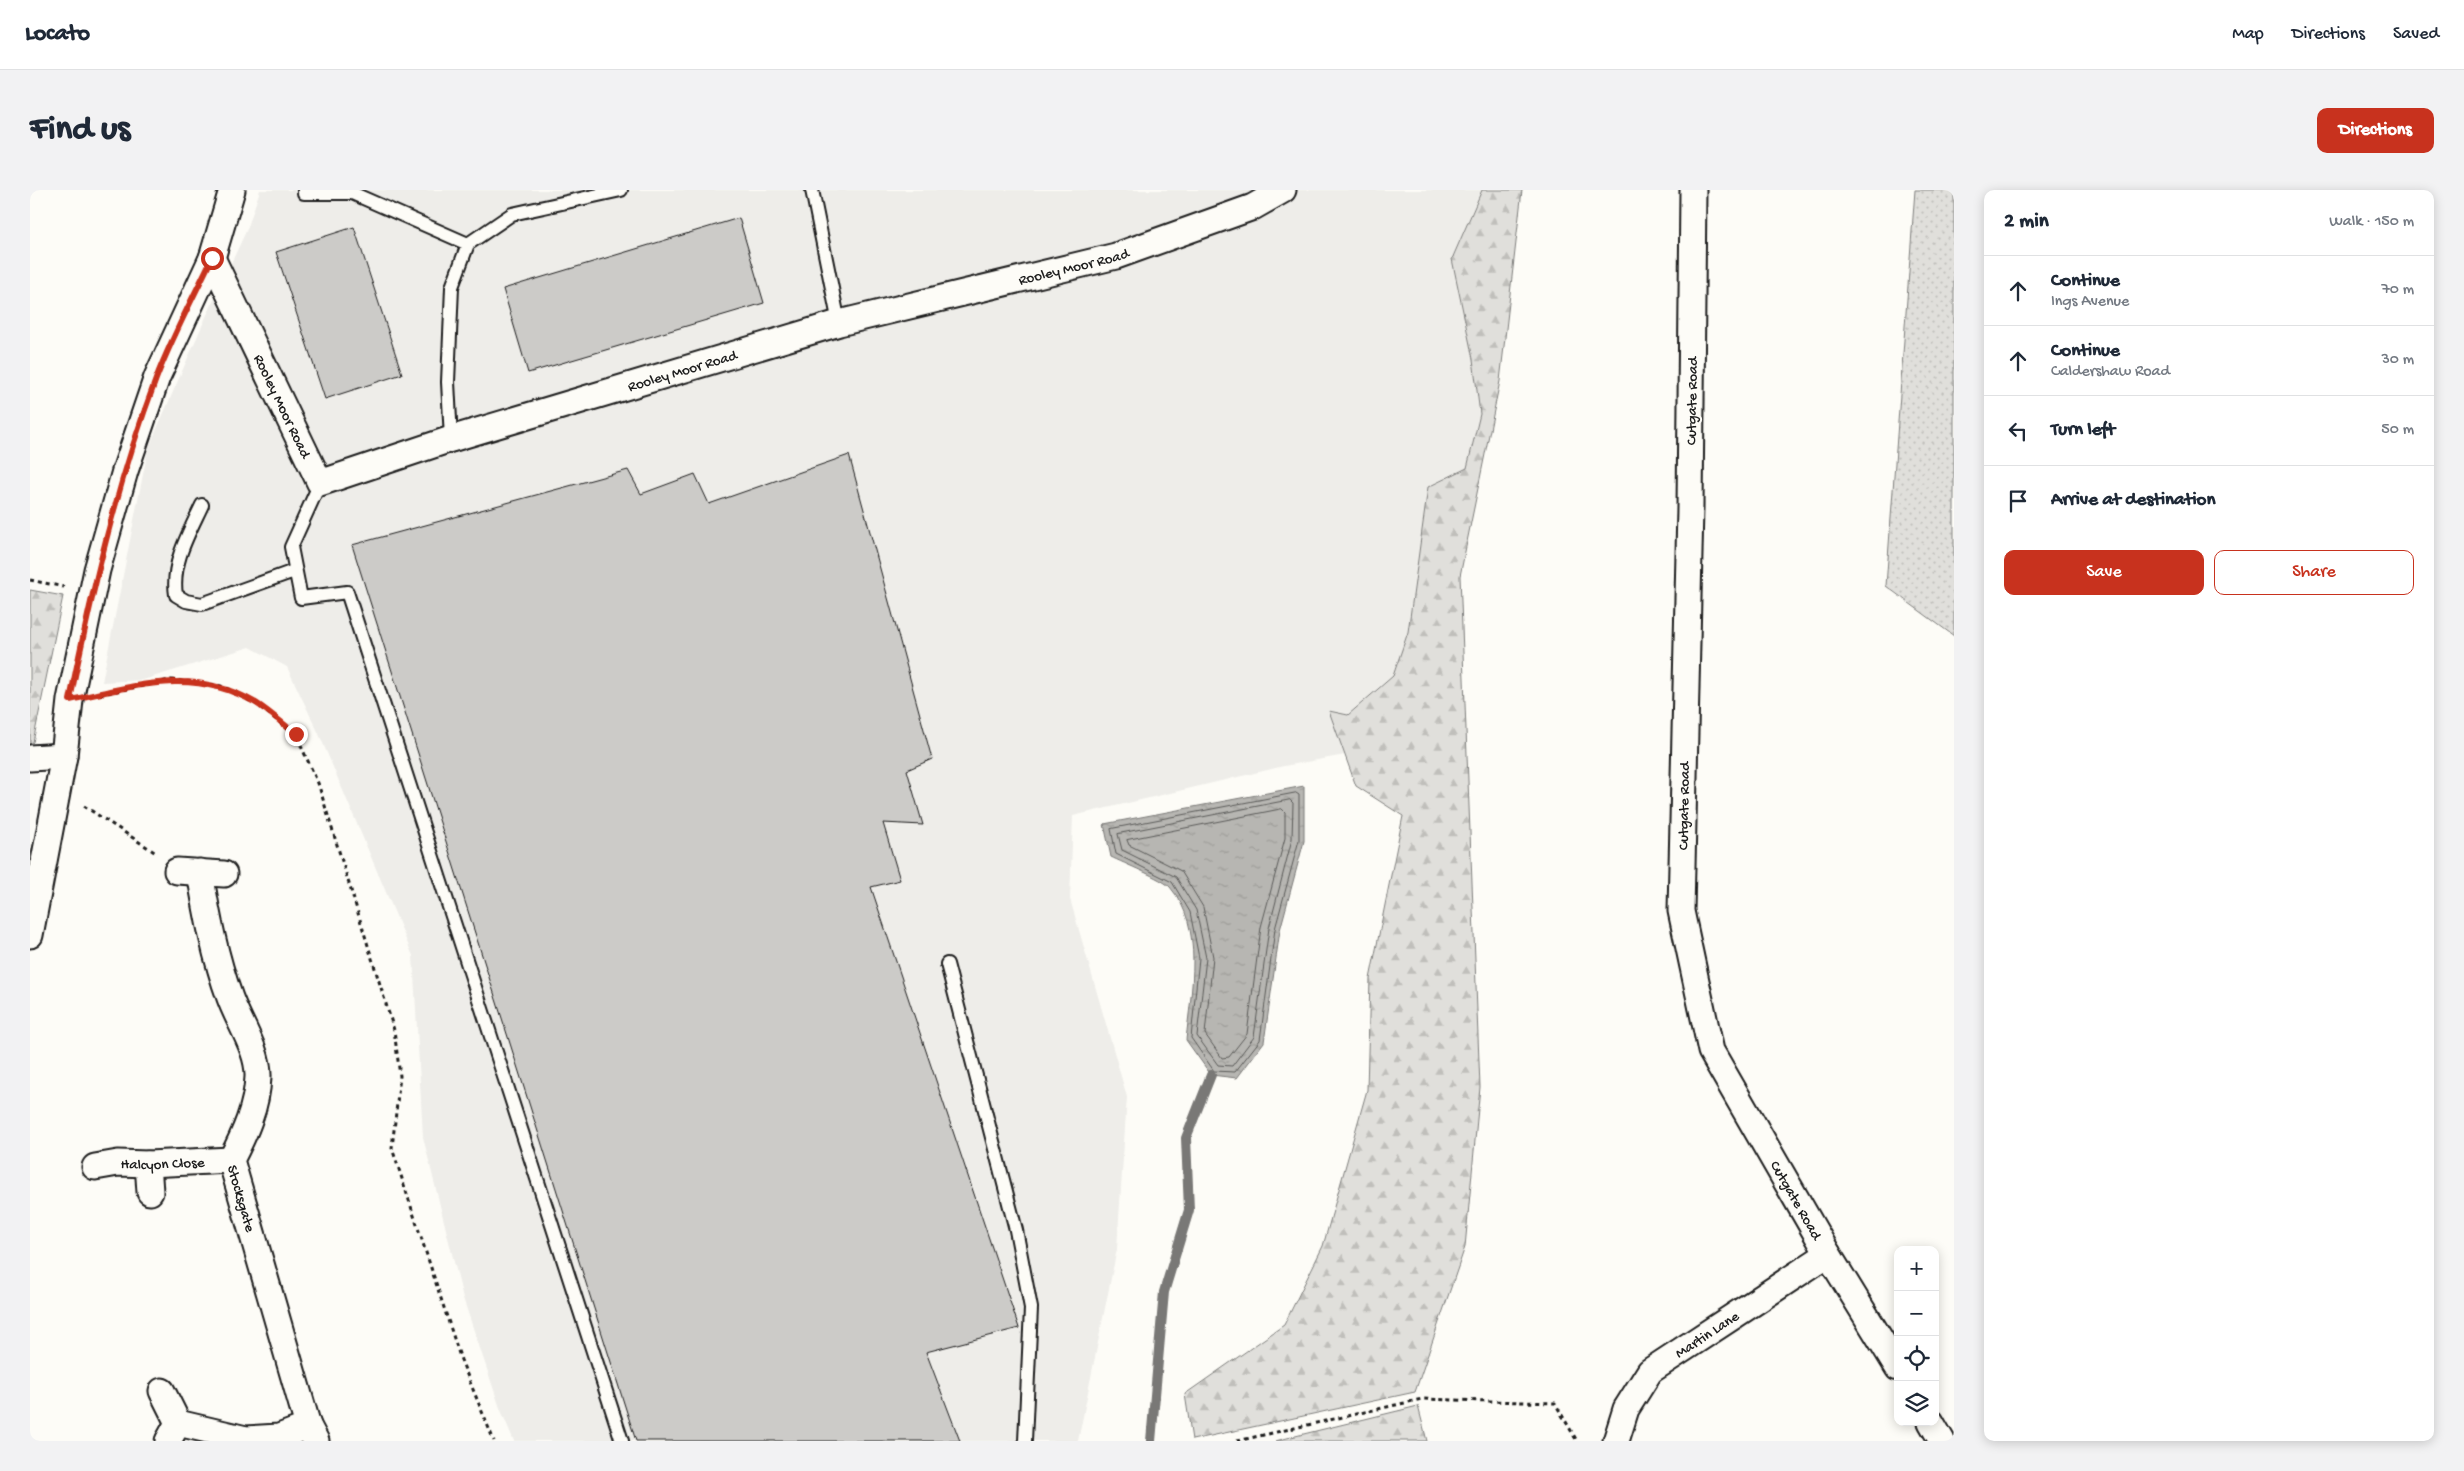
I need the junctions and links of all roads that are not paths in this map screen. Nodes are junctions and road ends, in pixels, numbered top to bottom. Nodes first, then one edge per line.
1 (232, 190) edge
2 (304, 190) edge
3 (621, 190) edge
4 (812, 190) edge
5 (1283, 190) edge
6 (1693, 190) edge
7 (468, 244) junction
8 (212, 258) junction
9 (839, 323) junction
10 (452, 439) junction
11 (320, 483) junction
12 (202, 505) dead end
13 (294, 571) junction
14 (64, 756) junction
15 (30, 758) edge
16 (224, 874) dead end
17 (30, 935) edge
18 (947, 964) dead end
19 (231, 1160) junction
20 (148, 1164) junction
21 (94, 1167) dead end
22 (150, 1192) dead end
23 (1828, 1254) junction
24 (1894, 1361) edge
25 (162, 1392) dead end
26 (1933, 1426) edge
27 (173, 1432) edge
28 (312, 1433) edge
29 (622, 1441) edge
30 (1025, 1441) edge
31 (1616, 1441) edge
32 (1942, 1441) edge

1 - 8 street
2 - 7 lane
3 - 7 lane
4 - 9 lane
5 - 9 street, Rooley Moor Road
6 - 23 street, Cutgate Road
7 - 10 lane
8 - 11 street, Rooley Moor Road
8 - 14 street
9 - 10 street, Rooley Moor Road
10 - 11 street, Rooley Moor Road
11 - 13 lane
12 - 13 lane
13 - 29 lane
14 - 15 street
14 - 17 street
16 - 19 street, Stocksgate
18 - 30 lane
19 - 20 street, Halcyon Close
19 - 28 street, Stocksgate
20 - 21 street, Halcyon Close
20 - 22 street
23 - 24 street, Cutgate Road
23 - 31 street, Martin Lane
25 - 27 street
26 - 32 street
27 - 28 street

